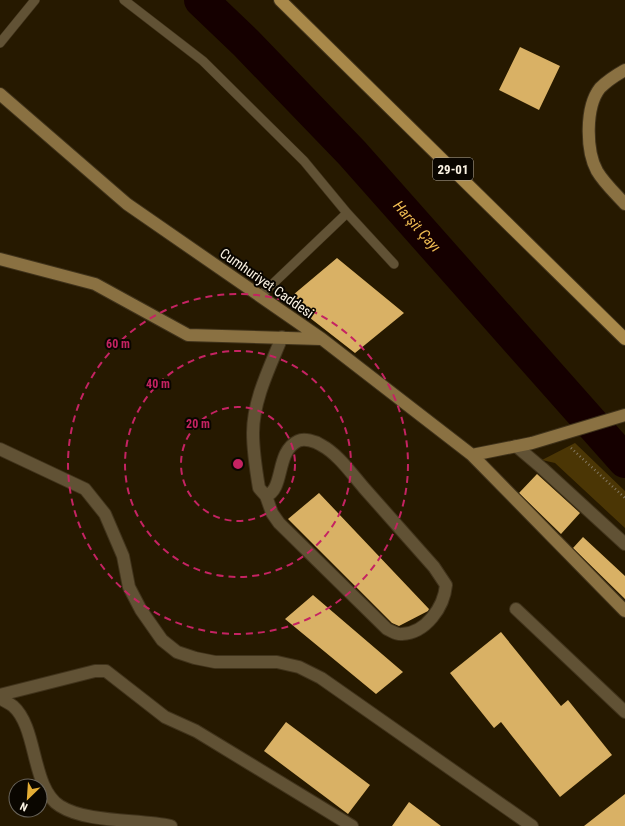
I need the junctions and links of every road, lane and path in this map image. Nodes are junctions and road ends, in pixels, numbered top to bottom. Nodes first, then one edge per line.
1 (35, 0) edge
2 (124, 0) edge
3 (280, 0) edge
4 (0, 43) edge
5 (625, 70) edge
6 (0, 94) edge
7 (625, 204) edge
8 (347, 213) junction
9 (0, 259) edge
10 (394, 264) dead end
11 (260, 296) junction
12 (282, 337) junction
13 (322, 339) junction
14 (625, 339) edge
15 (625, 415) edge
16 (516, 446) junction
17 (0, 449) edge
18 (472, 455) junction
19 (266, 496) junction
20 (625, 544) edge
21 (516, 609) dead end
22 (625, 611) edge
23 (0, 695) edge
24 (0, 698) edge
25 (625, 712) edge
26 (171, 826) edge
27 (352, 826) edge
28 (532, 826) edge

1 - 4 lane
2 - 8 lane
3 - 14 main road, 29-01 / 29-01
5 - 7 main road
6 - 11 main road, Cumhuriyet Caddesi
8 - 10 lane
8 - 11 lane
9 - 12 main road
11 - 13 main road, Cumhuriyet Caddesi
12 - 13 main road
12 - 19 street
13 - 18 main road, Cumhuriyet Caddesi
15 - 16 main road
16 - 18 main road
16 - 20 street
17 - 28 street
18 - 22 main road, Cumhuriyet Caddesi
19 - 19 street
21 - 25 street
23 - 27 street
24 - 26 street

